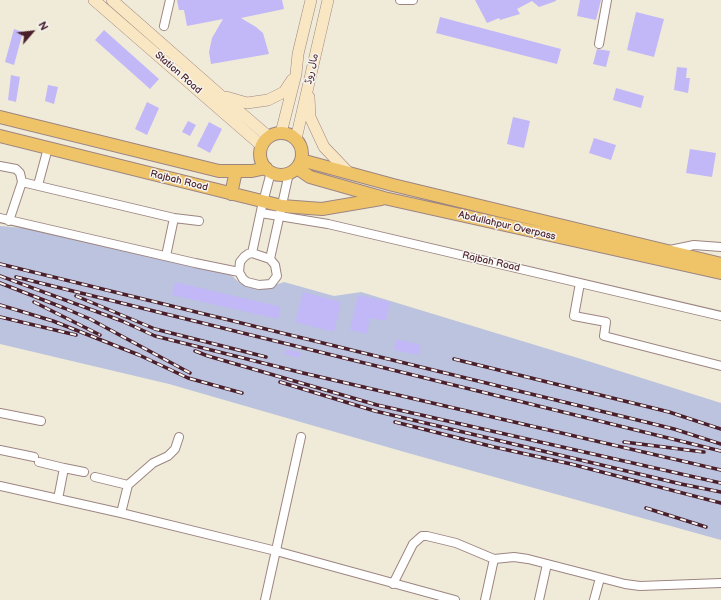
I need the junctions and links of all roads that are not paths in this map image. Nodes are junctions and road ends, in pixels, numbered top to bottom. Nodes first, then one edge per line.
1 (94, 0) edge
2 (112, 0) edge
3 (170, 0) edge
4 (311, 0) edge
5 (328, 0) edge
6 (400, 0) edge
7 (413, 0) edge
8 (608, 0) edge
9 (164, 26) dead end
10 (599, 44) dead end
11 (296, 74) junction
12 (309, 82) junction
13 (220, 95) junction
14 (0, 117) edge
15 (0, 136) edge
16 (271, 138) junction
17 (88, 139) junction
18 (296, 139) junction
19 (48, 148) junction
20 (84, 157) junction
21 (0, 166) edge
22 (296, 167) junction
23 (268, 170) junction
24 (236, 171) junction
25 (348, 173) junction
26 (22, 182) junction
27 (38, 185) junction
28 (231, 194) junction
29 (384, 198) junction
30 (262, 208) junction
31 (281, 211) junction
32 (0, 218) edge
33 (174, 218) junction
34 (9, 221) junction
35 (199, 221) dead end
36 (721, 247) edge
37 (665, 251) junction
38 (252, 253) junction
39 (166, 256) junction
40 (270, 259) junction
41 (699, 259) junction
42 (721, 259) edge
43 (718, 270) edge
44 (239, 272) junction
45 (721, 278) edge
46 (580, 283) junction
47 (721, 316) edge
48 (721, 366) edge
49 (0, 413) edge
50 (41, 421) dead end
51 (179, 437) dead end
52 (301, 437) dead end
53 (0, 450) edge
54 (64, 468) junction
55 (84, 472) dead end
56 (95, 477) dead end
57 (128, 485) junction
58 (0, 486) edge
59 (58, 499) junction
60 (121, 513) junction
61 (276, 551) junction
62 (494, 559) junction
63 (547, 564) junction
64 (600, 578) junction
65 (721, 583) edge
66 (393, 584) junction
67 (437, 598) edge
68 (265, 600) edge
69 (455, 600) edge
70 (485, 600) edge
71 (539, 600) edge
72 (594, 600) edge

1 - 16 main road, Station Road
2 - 13 main road, Station Road
3 - 9 street
4 - 11 main road, مال روڈ
5 - 12 main road, مال روڈ
6 - 7 street
8 - 10 street
11 - 13 main road
11 - 16 main road, مال روڈ
12 - 18 main road, مال روڈ
12 - 25 main road
13 - 16 main road, Station Road
14 - 17 main road, Rajbah Road
15 - 19 main road, Rajbah Road
16 - 18 main road
16 - 23 main road
17 - 20 main road
17 - 24 main road, Rajbah Road
18 - 22 main road
19 - 20 main road, Rajbah Road
19 - 27 street
20 - 28 main road, Rajbah Road
21 - 26 street
22 - 23 main road
22 - 25 main road, Abdullahpur Overpass
22 - 29 main road, Abdullahpur Overpass
22 - 31 street
23 - 24 main road, Rajbah Road
23 - 30 street
24 - 28 main road
25 - 37 main road, Abdullahpur Overpass
26 - 27 street
26 - 34 street
27 - 33 street
28 - 30 main road, Rajbah Road
29 - 31 main road, Rajbah Road
29 - 43 main road, Abdullahpur Overpass
30 - 31 main road, Rajbah Road
30 - 38 street
31 - 40 street
31 - 46 street, Rajbah Road
32 - 34 street
33 - 35 street
33 - 39 street
34 - 39 street
36 - 37 street
37 - 41 main road, Abdullahpur Overpass
38 - 40 street
38 - 44 street
39 - 44 street
40 - 44 street
41 - 42 main road
41 - 43 main road, Abdullahpur Overpass
43 - 45 main road
46 - 47 street, Rajbah Road
46 - 48 street
49 - 50 street
51 - 57 street
52 - 61 street
53 - 54 street
54 - 55 street
54 - 59 street
56 - 57 street
57 - 60 street
58 - 59 street
59 - 60 street
60 - 61 street
61 - 66 street
61 - 68 street
62 - 63 street
62 - 66 street
62 - 70 street
63 - 64 street
63 - 71 street
64 - 65 street
64 - 72 street
66 - 67 street
67 - 69 street

